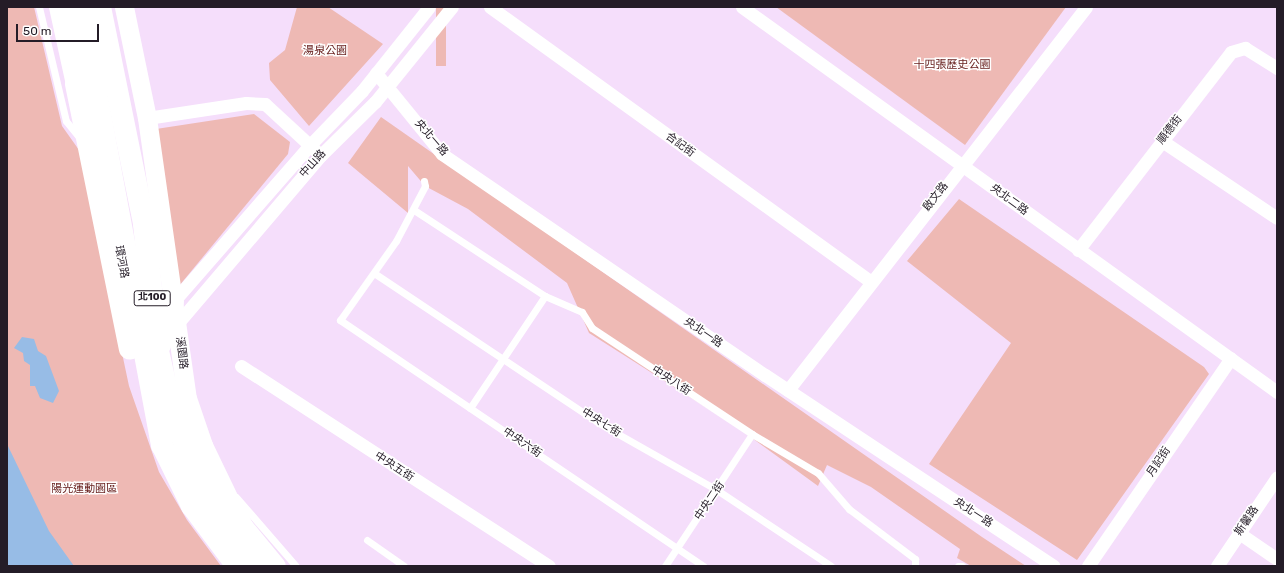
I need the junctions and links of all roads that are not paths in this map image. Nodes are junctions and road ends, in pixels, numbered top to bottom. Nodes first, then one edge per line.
1 (39, 7) edge
2 (60, 7) edge
3 (80, 7) edge
4 (88, 7) edge
5 (100, 7) edge
6 (124, 7) edge
7 (429, 7) edge
8 (452, 7) edge
9 (490, 7) edge
10 (742, 7) edge
11 (1086, 7) edge
12 (93, 53) junction
13 (1277, 68) edge
14 (376, 73) junction
15 (76, 84) junction
16 (389, 85) junction
17 (147, 118) junction
18 (1162, 141) junction
19 (86, 145) junction
20 (310, 145) junction
21 (321, 155) junction
22 (962, 165) junction
23 (424, 181) dead end
24 (414, 210) junction
25 (1277, 218) edge
26 (1078, 250) junction
27 (374, 273) junction
28 (149, 275) junction
29 (870, 281) junction
30 (545, 296) junction
31 (173, 302) junction
32 (159, 335) junction
33 (502, 356) junction
34 (1231, 358) junction
35 (241, 366) dead end
36 (788, 390) junction
37 (1277, 392) edge
38 (470, 408) junction
39 (752, 434) junction
40 (162, 445) junction
41 (218, 476) junction
42 (1277, 477) edge
43 (717, 490) junction
44 (1239, 533) junction
45 (366, 540) dead end
46 (678, 548) junction
47 (1277, 559) edge
48 (237, 566) edge
49 (260, 566) edge
50 (276, 566) edge
51 (296, 566) edge
52 (404, 566) edge
53 (549, 566) edge
54 (665, 566) edge
55 (704, 566) edge
56 (831, 566) edge
57 (915, 566) edge
58 (958, 566) edge
59 (962, 566) edge
60 (1054, 566) edge
61 (1088, 566) edge
62 (1217, 566) edge

1 - 19 lane
2 - 15 highway, 環河路 / 北100
3 - 12 highway
4 - 12 highway
5 - 28 highway, 環河路 / 北100
6 - 17 street
7 - 14 street, 中山路
8 - 16 street, 中山路
9 - 29 street, 合記街
10 - 22 street, 央北二路
11 - 22 street, 啟文路
12 - 28 highway
12 - 32 highway
13 - 18 street, 順德街
14 - 16 street, 央北一路
14 - 20 street, 中山路
15 - 19 highway
15 - 32 highway, 環河路 / 北100
16 - 21 street, 中山路
16 - 36 street, 央北一路
17 - 20 street
17 - 31 street
18 - 25 street
18 - 26 street, 順德街
19 - 40 highway
20 - 21 street
20 - 31 street, 中山路
21 - 32 street, 中山路
22 - 26 street, 央北二路
22 - 29 street, 啟文路
23 - 24 lane
24 - 27 lane
24 - 30 lane, 中央八街
26 - 34 street, 央北二路
27 - 33 lane, 中央七街
27 - 38 lane, 中央六街
28 - 32 highway, 環河路 / 北100
29 - 36 street, 啟文路
30 - 33 lane
30 - 39 lane, 中央八街
31 - 32 highway
32 - 40 highway, 環河路 / 北100
32 - 41 street, 溪園路
32 - 49 highway, 環河路 / 北100
33 - 38 lane
33 - 43 lane, 中央七街
34 - 37 street, 央北二路
34 - 61 street, 月記街
35 - 53 street, 中央五街
36 - 60 street, 央北一路
38 - 46 lane, 中央六街
39 - 43 lane, 中央二街
39 - 57 lane, 中央八街
40 - 48 highway, 環河路 / 北100
41 - 50 street, 溪園路
41 - 51 lane
42 - 44 street, 斯馨路
43 - 46 lane, 中央二街
43 - 56 lane, 中央七街
44 - 47 street
44 - 62 street, 斯馨路
45 - 52 lane
46 - 54 lane, 中央二街
46 - 55 lane, 中央六街
58 - 59 lane

